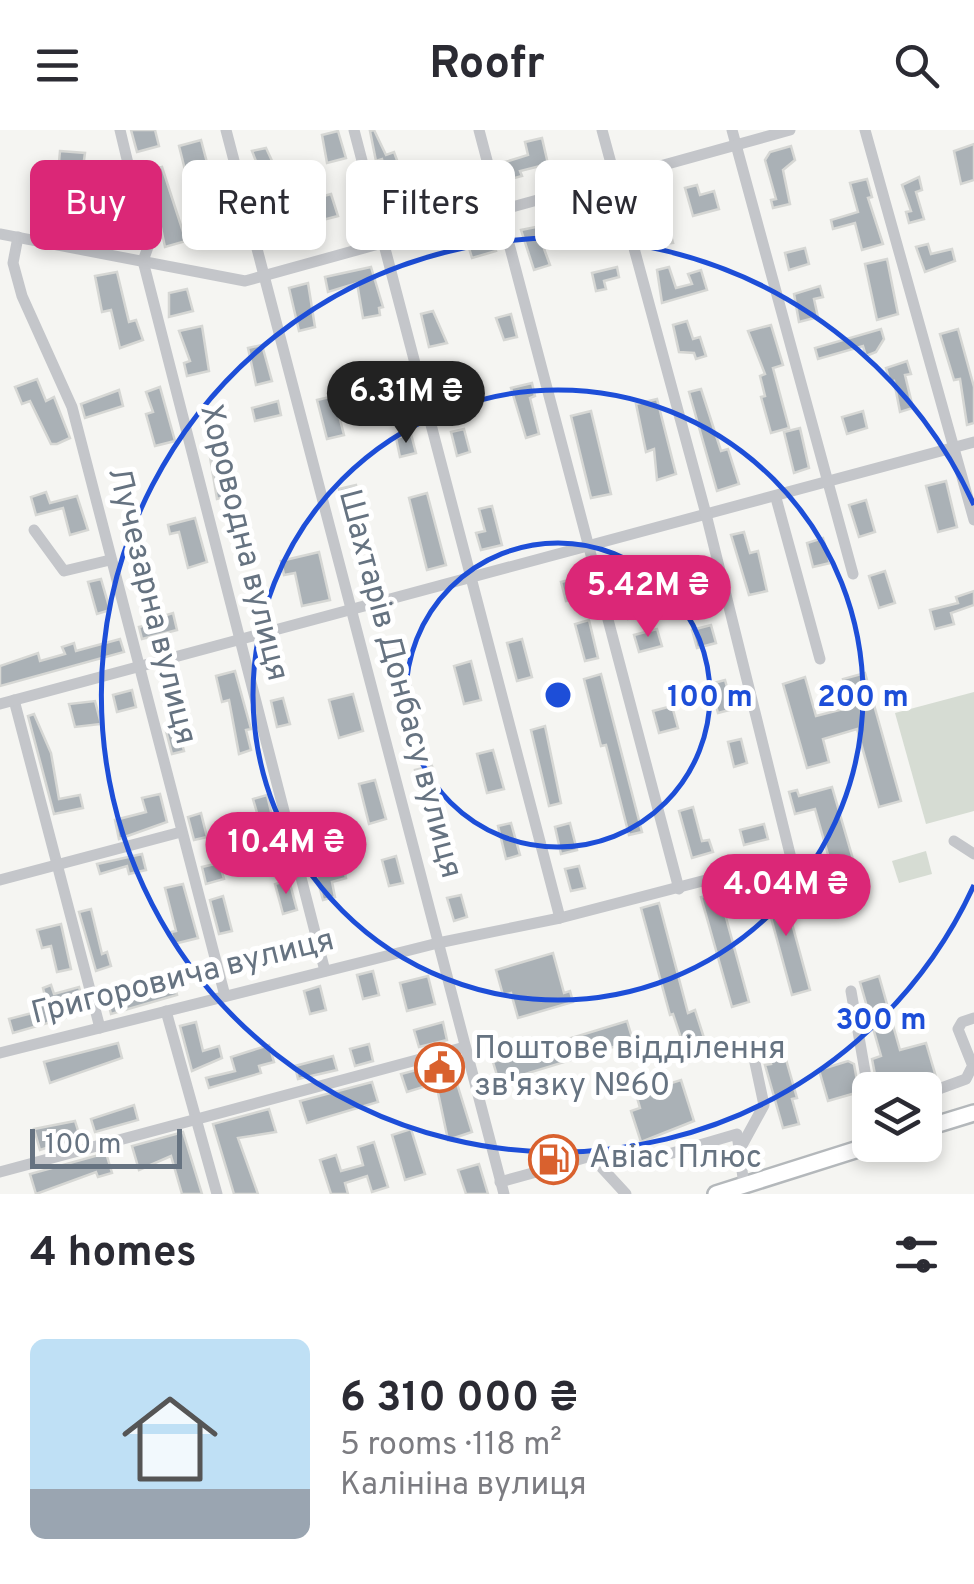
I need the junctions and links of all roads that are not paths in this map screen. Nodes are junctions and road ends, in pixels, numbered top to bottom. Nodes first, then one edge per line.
1 (120, 130) edge
2 (226, 130) edge
3 (354, 130) edge
4 (479, 130) edge
5 (602, 130) edge
6 (732, 130) edge
7 (790, 130) edge
8 (865, 130) edge
9 (736, 144) junction
10 (362, 160) edge
11 (487, 160) edge
12 (610, 160) edge
13 (673, 161) edge
14 (0, 234) edge
15 (18, 236) junction
16 (350, 250) edge
17 (385, 250) edge
18 (511, 250) edge
19 (634, 250) edge
20 (143, 260) junction
21 (263, 274) junction
22 (974, 442) edge
23 (954, 447) junction
24 (828, 481) junction
25 (776, 498) junction
26 (706, 514) junction
27 (974, 520) edge
28 (34, 530) dead end
29 (588, 546) junction
30 (110, 560) junction
31 (853, 574) dead end
32 (471, 579) junction
33 (352, 610) junction
34 (239, 640) junction
35 (820, 659) dead end
36 (137, 667) junction
37 (14, 700) junction
38 (0, 704) edge
39 (181, 832) junction
40 (954, 842) dead end
41 (974, 854) edge
42 (56, 865) junction
43 (0, 880) edge
44 (679, 889) junction
45 (560, 918) junction
46 (438, 942) junction
47 (326, 970) junction
48 (851, 991) dead end
49 (225, 996) junction
50 (166, 1011) junction
51 (974, 1018) edge
52 (100, 1028) junction
53 (465, 1048) junction
54 (1, 1050) edge
55 (754, 1058) dead end
56 (973, 1069) edge
57 (865, 1072) edge
58 (942, 1088) edge
59 (974, 1113) edge
60 (196, 1121) junction
61 (942, 1123) edge
62 (740, 1150) junction
63 (852, 1151) edge
64 (638, 1163) dead end
65 (0, 1172) edge
66 (502, 1188) edge
67 (729, 1191) edge
68 (218, 1194) edge
69 (626, 1194) edge

1 - 20 street, Хороводна вулиця
2 - 21 street, Шахтарів Донбасу вулиця
3 - 10 street
4 - 11 street
5 - 12 street
6 - 9 street
7 - 9 street
8 - 23 street
9 - 13 street
9 - 24 street
14 - 15 street
15 - 20 street
15 - 30 street, Лучезарна вулиця
16 - 21 street
17 - 32 street
18 - 29 street
19 - 26 street
20 - 21 street
20 - 34 street, Хороводна вулиця
21 - 33 street, Шахтарів Донбасу вулиця
22 - 23 street
23 - 24 street
23 - 27 street
24 - 25 street
24 - 31 street
25 - 26 street
25 - 35 street
26 - 29 street
26 - 44 street, Григоровича вулиця
28 - 30 street
29 - 32 street
29 - 44 street
30 - 36 street, Лучезарна вулиця
32 - 33 street
32 - 45 street
33 - 34 street
33 - 46 street, Шахтарів Донбасу вулиця
34 - 36 street
34 - 47 street, Хороводна вулиця
36 - 37 street
36 - 39 street, Лучезарна вулиця
37 - 38 street
37 - 42 street
39 - 42 street
39 - 49 street, Лучезарна вулиця
40 - 41 street
42 - 43 street
42 - 52 street
44 - 45 street, Григоровича вулиця
45 - 46 street, Григоровича вулиця
46 - 47 street, Григоровича вулиця
46 - 53 street, Шахтарів Донбасу вулиця
47 - 49 street, Григоровича вулиця
48 - 57 street
49 - 50 street, Григоровича вулиця
50 - 52 street, Григоровича вулиця
50 - 60 street
51 - 56 street
52 - 54 street, Григоровича вулиця
53 - 60 street
53 - 66 street, Шахтарів Донбасу вулиця
55 - 62 street
56 - 58 street
59 - 61 main road
60 - 65 street
60 - 68 street
62 - 64 street
62 - 67 street
63 - 67 main road
66 - 69 street

